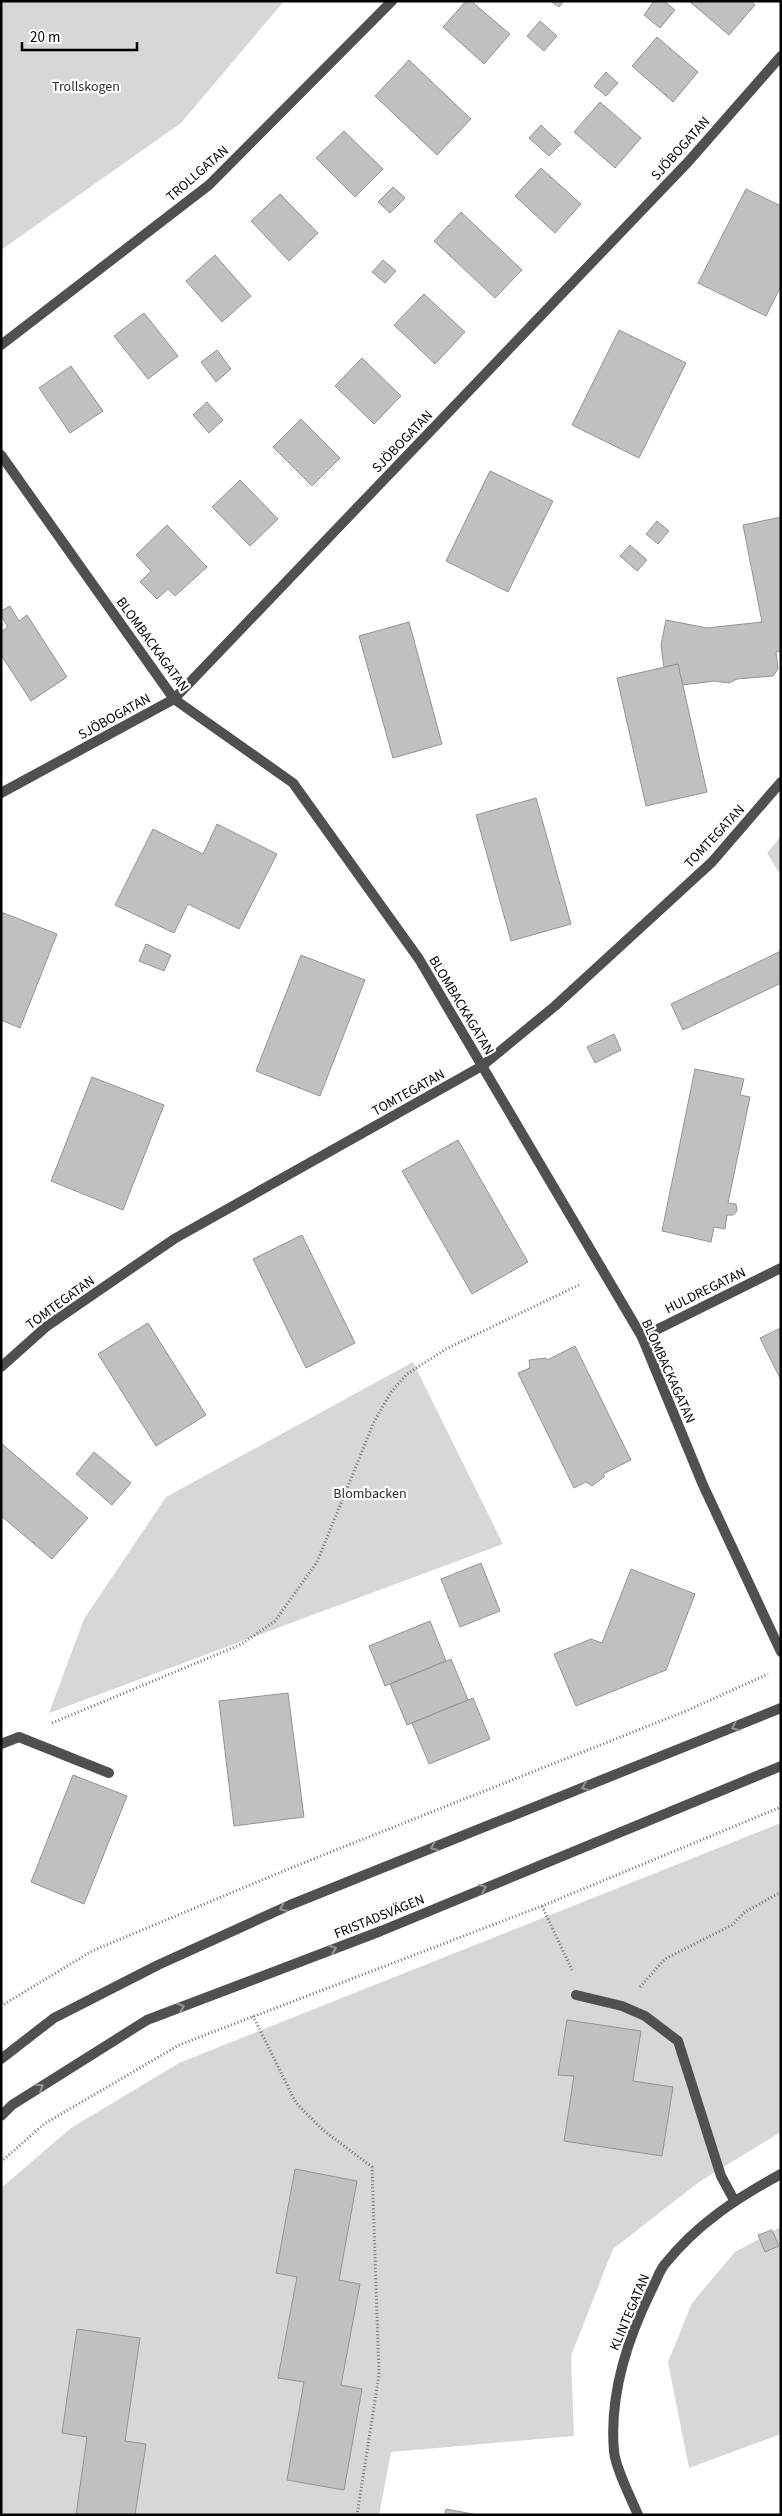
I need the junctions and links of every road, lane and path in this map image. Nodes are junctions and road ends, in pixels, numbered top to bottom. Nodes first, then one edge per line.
1 (392, 1) edge
2 (781, 56) edge
3 (1, 346) edge
4 (1, 455) edge
5 (174, 699) junction
6 (781, 782) edge
7 (1, 793) edge
8 (482, 1066) junction
9 (781, 1268) edge
10 (604, 1273) junction
11 (642, 1337) junction
12 (1, 1367) edge
13 (781, 1652) edge
14 (772, 1672) dead end
15 (781, 1708) edge
16 (19, 1737) junction
17 (1, 1744) edge
18 (781, 1766) edge
19 (109, 1774) dead end
20 (781, 1807) edge
21 (781, 1892) edge
22 (542, 1906) junction
23 (576, 1995) joint
24 (1, 2006) edge
25 (622, 2006) junction
26 (253, 2016) junction
27 (1, 2059) edge
28 (1, 2116) edge
29 (1, 2162) edge
30 (781, 2174) edge
31 (734, 2200) junction
32 (357, 2515) edge
33 (638, 2515) edge

1 - 3 street, TROLLGATAN
2 - 5 street, SJÖBOGATAN
4 - 5 street, BLOMBACKAGATAN
5 - 7 street, SJÖBOGATAN
5 - 8 street, BLOMBACKAGATAN
6 - 8 street, TOMTEGATAN
8 - 10 street, BLOMBACKAGATAN
8 - 12 street, TOMTEGATAN
9 - 11 street, HULDREGATAN
10 - 11 street, BLOMBACKAGATAN
10 - 16 path
11 - 13 street, BLOMBACKAGATAN
14 - 24 path
15 -> 27 street
16 - 17 street
16 - 19 street
28 -> 18 street, FRISTADSVÄGEN
20 - 22 path
21 - 25 path
22 - 23 path
22 - 26 path
23 - 25 street
25 - 31 street
26 - 29 path
26 - 32 path
30 - 31 street, KLINTEGATAN
31 - 33 street, KLINTEGATAN

